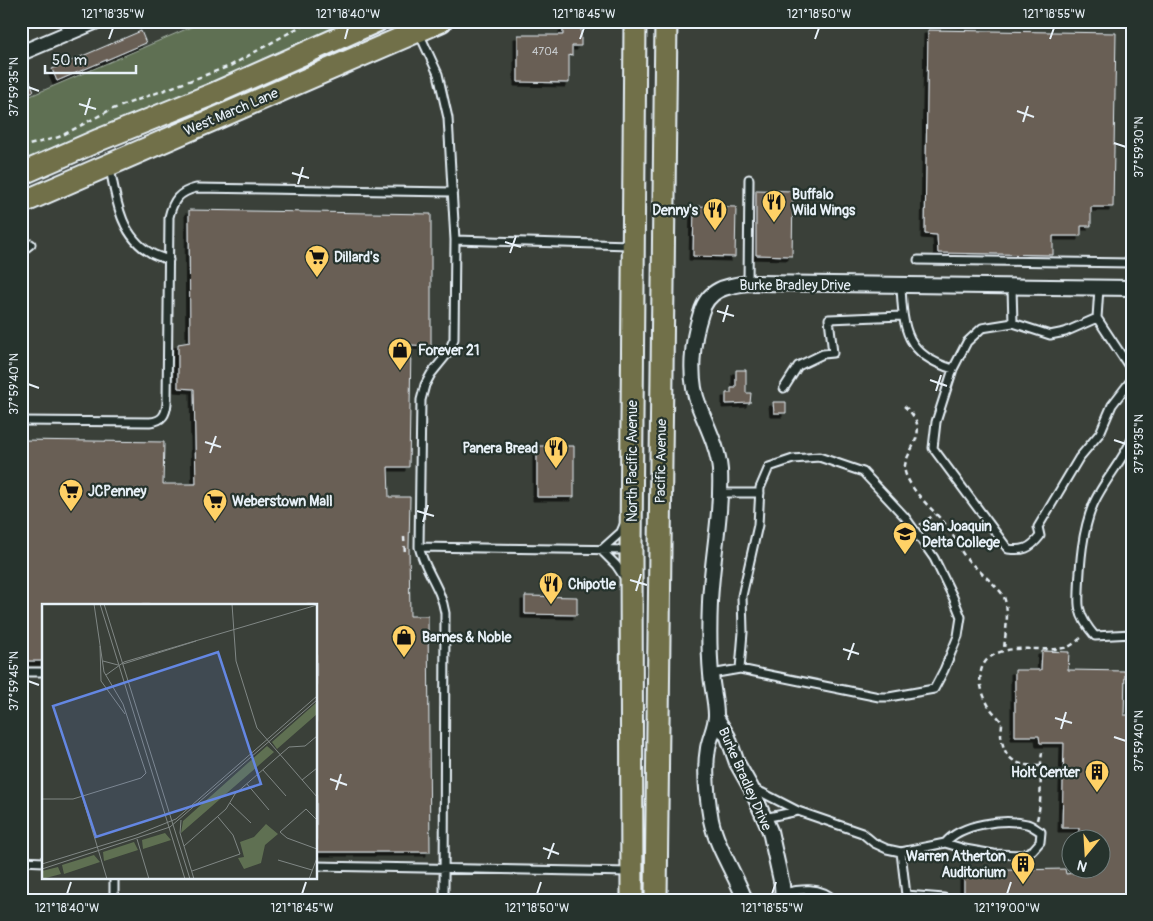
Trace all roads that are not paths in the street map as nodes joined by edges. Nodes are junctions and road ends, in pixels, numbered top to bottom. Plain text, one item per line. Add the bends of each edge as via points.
1 (377, 21) edge
2 (441, 21) edge
3 (635, 21) edge
4 (666, 21) edge
5 (93, 22) edge
6 (418, 31) junction
7 (21, 53) edge
8 (110, 165) junction
9 (21, 174) edge
10 (749, 179) dead end
11 (453, 192) junction
12 (21, 203) edge
13 (455, 240) junction
14 (31, 244) dead end
15 (634, 245) junction
16 (21, 252) edge
17 (169, 260) junction
18 (918, 260) dead end
19 (1132, 263) edge
20 (748, 283) junction
21 (901, 286) junction
22 (1012, 288) junction
23 (1099, 288) junction
24 (1132, 288) edge
25 (902, 316) junction
26 (1097, 318) junction
27 (1012, 323) junction
28 (953, 369) junction
29 (1132, 371) edge
30 (1132, 379) edge
31 (784, 388) dead end
32 (21, 421) edge
33 (1132, 439) edge
34 (720, 493) junction
35 (760, 493) junction
36 (632, 503) junction
37 (419, 546) junction
38 (601, 550) junction
39 (632, 550) junction
40 (632, 590) junction
41 (1132, 634) edge
42 (740, 669) junction
43 (21, 672) edge
44 (42, 672) edge
45 (659, 674) junction
46 (711, 674) junction
47 (716, 717) junction
48 (751, 788) junction
49 (798, 811) junction
50 (764, 818) junction
51 (945, 843) junction
52 (901, 852) junction
53 (21, 861) edge
54 (42, 862) edge
55 (318, 866) edge
56 (445, 868) junction
57 (632, 872) junction
58 (114, 878) edge
59 (783, 896) edge
60 (903, 897) edge
61 (944, 898) dead end
62 (114, 900) edge
63 (444, 900) edge
64 (632, 900) edge
65 (656, 900) edge
66 (745, 900) edge
67 (834, 900) edge

1 - 9 main road, West March Lane
2 - 6 main road, West March Lane
3 - 15 main road, North Pacific Avenue
4 - 45 main road, Pacific Avenue
5 - 7 street
6 - 8 main road, West March Lane
6 - 11 lane via 438,74 446,109
8 - 12 main road, West March Lane
8 - 17 lane via 122,219 134,239 149,252
10 - 20 lane
11 - 13 lane
11 - 17 lane via 186,190 178,195 169,217
13 - 15 lane
13 - 37 lane via 454,339 425,385 421,400
14 - 16 lane
15 - 36 main road, North Pacific Avenue
17 - 32 lane via 167,402 163,418 158,422
18 - 19 lane
20 - 21 street, Burke Bradley Drive
20 - 34 street, Burke Bradley Drive via 721,288 708,299 699,318 694,355 694,389 714,440 720,468
21 - 22 street, Burke Bradley Drive
21 - 25 lane
22 - 23 street, Burke Bradley Drive
22 - 27 lane
23 - 24 street, Burke Bradley Drive
23 - 26 lane
25 - 28 lane via 909,339 923,354
25 - 31 lane via 829,319 833,353 823,354 798,366
26 - 27 lane via 1050,335
26 - 29 lane
27 - 28 lane via 982,328 967,342
28 - 30 lane via 936,422 933,448 1008,549 1022,550 1034,545 1040,536 1038,527 1079,458 1100,433 1112,405
33 - 41 lane via 1093,505 1084,538 1079,610 1096,636
34 - 35 lane
34 - 46 street, Burke Bradley Drive via 710,602
35 - 42 lane via 758,526 742,596
35 - 42 lane via 769,467 793,459 819,458 863,472 905,517 934,558 961,617 958,636 934,689 879,697
36 - 38 lane via 622,532
36 - 39 main road, North Pacific Avenue
37 - 38 lane
37 - 56 lane via 437,584 445,613
38 - 39 lane
38 - 40 lane
39 - 40 main road, North Pacific Avenue
39 - 45 main road via 650,573 651,662
40 - 57 main road, North Pacific Avenue
42 - 46 lane
43 - 44 lane
45 - 65 main road, Pacific Avenue
46 - 47 street, Burke Bradley Drive
47 - 48 street, Burke Bradley Drive
47 - 66 street, Burke Bradley Drive via 708,749 707,788 712,821 718,842
48 - 49 lane
48 - 50 street, Burke Bradley Drive
49 - 50 lane
49 - 52 lane via 862,833 874,843
50 - 59 street, Burke Bradley Drive via 773,843
51 - 51 lane via 994,854 1023,855 1040,842 1041,832 1030,825 1010,822 987,824 964,829
51 - 52 lane
52 - 60 lane
53 - 54 lane
55 - 56 lane
56 - 57 lane
56 - 63 lane
57 - 64 main road, North Pacific Avenue
58 - 62 lane
59 - 67 lane via 805,889 827,893
60 - 61 lane

